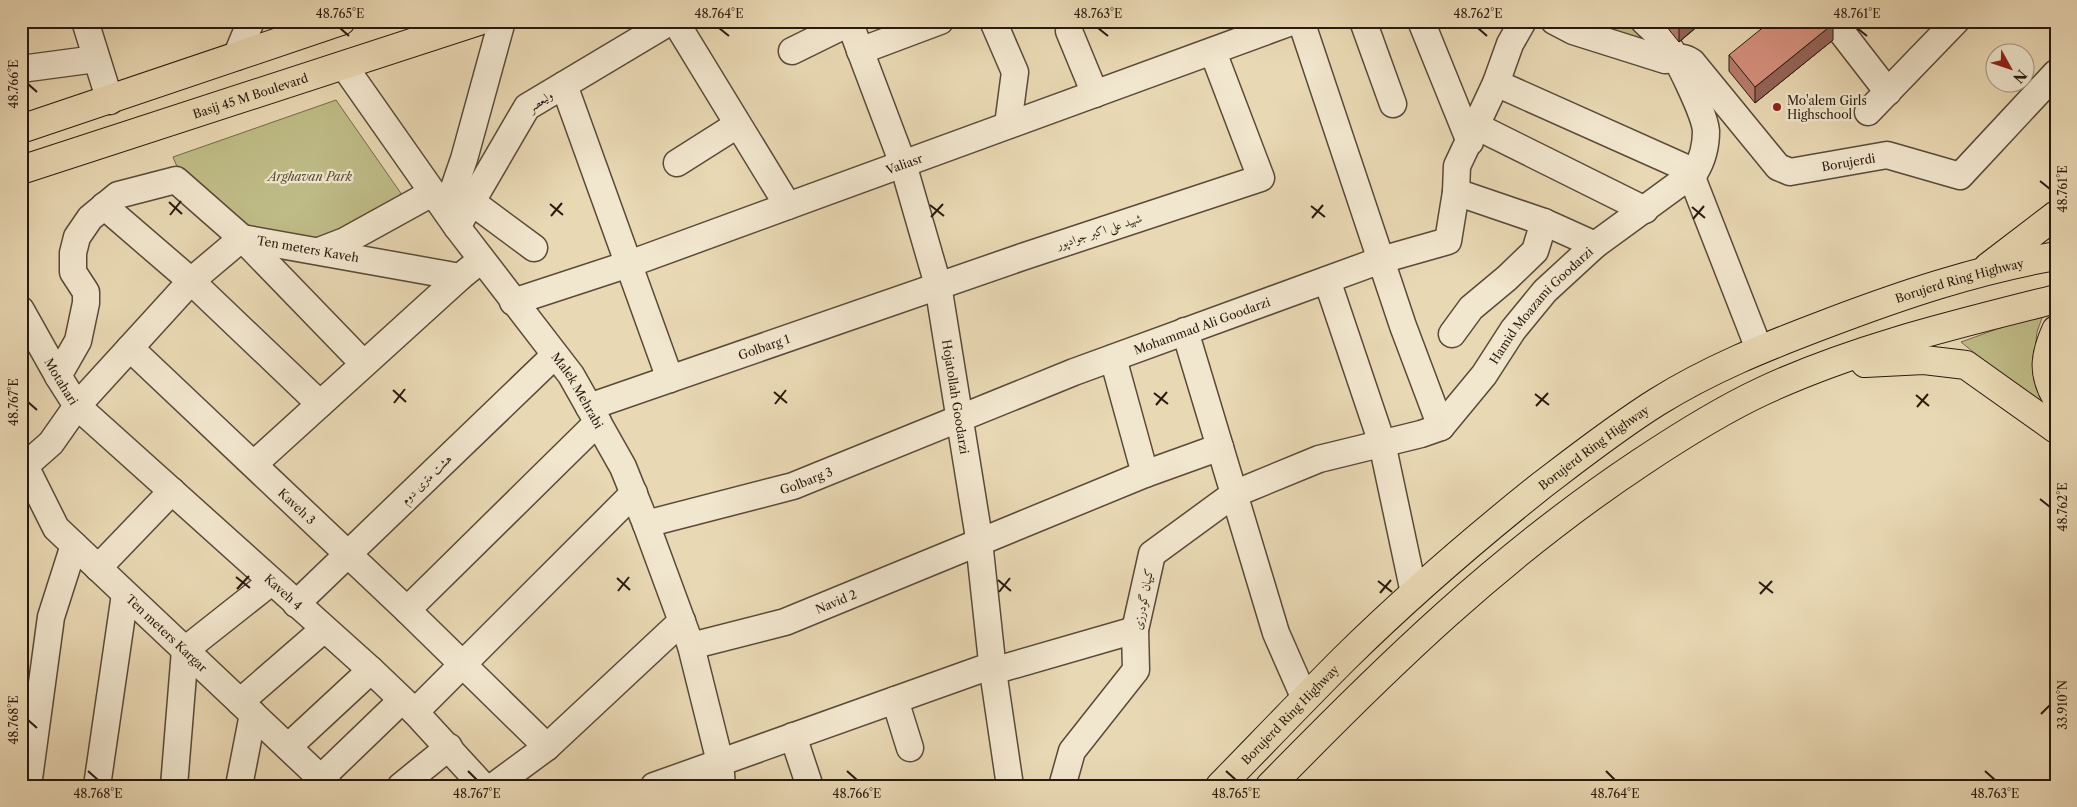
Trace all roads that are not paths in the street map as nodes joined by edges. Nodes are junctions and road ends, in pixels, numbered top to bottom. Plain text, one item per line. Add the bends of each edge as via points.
1 (85, 21) edge
2 (251, 21) edge
3 (341, 21) edge
4 (479, 21) edge
5 (502, 21) edge
6 (671, 21) edge
7 (675, 21) edge
8 (940, 21) edge
9 (993, 21) edge
10 (1294, 21) edge
11 (1301, 21) edge
12 (1364, 21) edge
13 (1421, 21) edge
14 (1523, 21) edge
15 (1554, 21) edge
16 (1644, 21) edge
17 (1833, 21) edge
18 (1956, 21) edge
19 (849, 22) edge
20 (1070, 31) dead end
21 (792, 51) dead end
22 (860, 51) junction
23 (1213, 52) junction
24 (236, 57) junction
25 (1676, 57) junction
26 (96, 59) junction
27 (344, 66) junction
28 (21, 69) edge
29 (2056, 73) edge
30 (1496, 82) junction
31 (564, 85) junction
32 (1888, 92) junction
33 (1095, 94) junction
34 (110, 101) junction
35 (1393, 104) dead end
36 (1868, 112) dead end
37 (737, 125) junction
38 (1008, 125) junction
39 (21, 129) edge
40 (1473, 134) junction
41 (678, 163) dead end
42 (903, 164) junction
43 (21, 170) edge
44 (1693, 174) junction
45 (1456, 192) junction
46 (472, 202) junction
47 (104, 206) junction
48 (788, 206) junction
49 (1645, 210) junction
50 (445, 211) junction
51 (2056, 215) edge
52 (1544, 222) junction
53 (242, 238) junction
54 (1595, 245) junction
55 (534, 248) dead end
56 (319, 251) junction
57 (2056, 256) edge
58 (481, 260) junction
59 (1381, 260) junction
60 (629, 264) junction
61 (1980, 274) junction
62 (460, 277) junction
63 (1327, 280) junction
64 (191, 282) junction
65 (938, 286) junction
66 (2056, 299) edge
67 (513, 302) junction
68 (21, 310) edge
69 (2056, 330) edge
70 (1185, 331) junction
71 (1452, 334) dead end
72 (130, 348) junction
73 (1759, 349) junction
74 (555, 355) junction
75 (1113, 358) junction
76 (363, 364) junction
77 (1828, 365) junction
78 (58, 376) junction
79 (670, 379) junction
80 (2056, 396) edge
81 (320, 404) junction
82 (77, 406) junction
83 (593, 415) junction
84 (960, 418) junction
85 (1441, 427) junction
86 (2056, 429) edge
87 (1382, 443) junction
88 (1220, 447) junction
89 (254, 464) junction
90 (22, 469) edge
91 (1145, 474) junction
92 (172, 491) junction
93 (634, 493) junction
94 (1234, 494) junction
95 (646, 524) junction
96 (979, 542) junction
97 (74, 545) junction
98 (348, 554) junction
99 (98, 568) junction
100 (271, 582) junction
101 (1414, 593) junction
102 (125, 594) junction
103 (296, 604) junction
104 (407, 610) junction
105 (682, 621) junction
106 (324, 629) junction
107 (1136, 630) junction
108 (691, 646) junction
109 (185, 650) junction
110 (463, 666) junction
111 (993, 668) junction
112 (371, 670) junction
113 (1305, 699) junction
114 (894, 700) junction
115 (409, 706) junction
116 (246, 708) junction
117 (794, 736) junction
118 (288, 747) junction
119 (547, 747) junction
120 (449, 748) junction
121 (910, 748) dead end
122 (721, 774) edge
123 (325, 782) edge
124 (1062, 783) dead end
125 (808, 784) dead end
126 (1008, 785) edge
127 (28, 786) edge
128 (97, 786) edge
129 (174, 786) edge
130 (239, 786) edge
131 (401, 786) edge
132 (483, 786) edge
133 (494, 786) edge
134 (654, 786) edge
135 (1220, 786) edge
136 (1270, 786) edge

1 - 26 street
2 - 24 street
3 - 24 main road
4 - 27 main road, Basij 45 M Boulevard
5 - 50 street via 464,160
6 - 31 street, ولیعصر
7 - 37 street
8 - 22 street
9 - 38 street via 1015,72
10 - 23 street, Valiasr
11 - 59 street
12 - 35 street
13 - 40 street
14 - 30 street via 1510,44
15 - 25 street via 1573,31 1665,60
16 - 25 street
17 - 32 street
18 - 32 street
19 - 21 street
19 - 22 street, Hojatollah Goodarzi
20 - 33 street
22 - 42 street, Hojatollah Goodarzi
23 - 33 street, Valiasr
23 - 65 street, شهید علی اکبر جوادپور via 1260,178
24 - 34 main road
25 - 29 street, Borujerdi via 1692,62 1778,167 1790,172 1887,155 1960,176
25 - 44 street via 1706,130 1704,158
26 - 28 street
26 - 34 street
27 - 43 main road, Basij 45 M Boulevard
27 - 50 street, Malek Mehrabi
30 - 40 street
30 - 44 street
31 - 46 street, ولیعصر via 527,107
31 - 60 street
32 - 36 street
33 - 38 street, Valiasr
34 - 39 main road
37 - 41 street
37 - 48 street
38 - 42 street, Valiasr
40 - 45 street via 1457,166
40 - 49 street
42 - 48 street, Valiasr
42 - 65 street, Hojatollah Goodarzi
44 - 49 street, Hamid Moazami Goodarzi
44 - 73 street
45 - 52 street
45 - 59 street, Mohammad Ali Goodarzi via 1448,241
46 - 50 street, ولیعصر
46 - 55 street
47 - 53 street via 118,195 176,180
47 - 64 street
47 - 78 street via 77,236 73,272 86,292 86,303 78,341
48 - 60 street, Valiasr
49 - 54 street, Hamid Moazami Goodarzi
50 - 56 street
50 - 58 street, Malek Mehrabi
51 - 61 main road
52 - 54 street
52 - 71 street via 1535,251 1471,308
53 - 56 street, Ten meters Kaveh
53 - 64 street, Ten meters Kaveh
53 - 76 street
54 - 85 street, Hamid Moazami Goodarzi via 1545,291 1513,330 1484,375
56 - 62 street, Ten meters Kaveh
57 - 61 main road, Borujerd Ring Highway
58 - 62 street
58 - 67 street, Malek Mehrabi
59 - 63 street, Mohammad Ali Goodarzi
59 - 85 street
60 - 67 street, Valiasr
60 - 79 street
61 - 73 main road, Borujerd Ring Highway via 1896,297
62 - 76 street
63 - 70 street, Mohammad Ali Goodarzi
63 - 87 street
64 - 72 street, Ten meters Kaveh
64 - 81 street
65 - 79 street, Golbarg 1
65 - 84 street, Hojatollah Goodarzi
66 - 77 main road via 1912,338
67 - 74 street, Malek Mehrabi
68 - 78 street, Motahari
69 - 80 main road via 2045,360
70 - 75 street, Mohammad Ali Goodarzi
70 - 88 street
72 - 82 street, Ten meters Kaveh
72 - 89 street, Kaveh 3
73 - 101 main road, Borujerd Ring Highway via 1702,376 1611,432 1503,516
74 - 83 street, Malek Mehrabi
74 - 98 street, هشت متری دوم
75 - 84 street, Mohammad Ali Goodarzi
75 - 91 street
76 - 81 street
77 - 86 main road via 1924,360 1966,364
77 - 136 main road via 1762,392 1698,426 1546,529 1416,640
78 - 82 street, Motahari
79 - 83 street, Golbarg 1
81 - 89 street
82 - 90 street, Motahari via 52,443
82 - 92 street, Kaveh 4
83 - 93 street, Malek Mehrabi
83 - 104 street
84 - 95 street, Golbarg 3 via 793,486
84 - 96 street, Hojatollah Goodarzi
85 - 87 street
87 - 94 street via 1318,459
87 - 101 street
88 - 91 street, Navid 2
88 - 94 street
89 - 98 street, Kaveh 3
90 - 97 street, Ten meters Kargar via 56,528
91 - 96 street, Navid 2
92 - 99 street
92 - 100 street, Kaveh 4
93 - 95 street, Malek Mehrabi
93 - 110 street
94 - 107 street, کیهان گودرزی via 1152,554
94 - 113 street via 1276,633
95 - 105 street, Malek Mehrabi
96 - 108 street, Navid 2 via 785,622
96 - 111 street, Hojatollah Goodarzi
97 - 99 street, Ten meters Kargar
97 - 127 street via 51,617
98 - 103 street, هشت متری دوم
98 - 104 street, Kaveh 3
99 - 102 street, Ten meters Kargar
100 - 103 street, Kaveh 4
100 - 109 street
101 - 113 main road, Borujerd Ring Highway
102 - 109 street, Ten meters Kargar
102 - 128 street
103 - 106 street, Kaveh 4
104 - 110 street, Kaveh 3
105 - 108 street, Malek Mehrabi
105 - 119 street
106 - 112 street, Kaveh 4
106 - 116 street
107 - 111 street
107 - 124 street, کیهان گودرزی via 1136,670 1072,751
108 - 122 street, Malek Mehrabi
109 - 116 street, Ten meters Kargar
109 - 129 street
110 - 115 street
110 - 119 street, Kaveh 3
111 - 114 street
111 - 126 street, Hojatollah Goodarzi
112 - 115 street, Kaveh 4
112 - 118 street
113 - 135 main road, Borujerd Ring Highway
114 - 117 street
114 - 121 street
115 - 120 street, Kaveh 4
115 - 123 street
116 - 118 street, Ten meters Kargar
116 - 130 street
117 - 122 street
117 - 125 street
118 - 123 street, Ten meters Kargar
119 - 133 street
120 - 131 street
120 - 132 street, Kaveh 4
122 - 134 street

